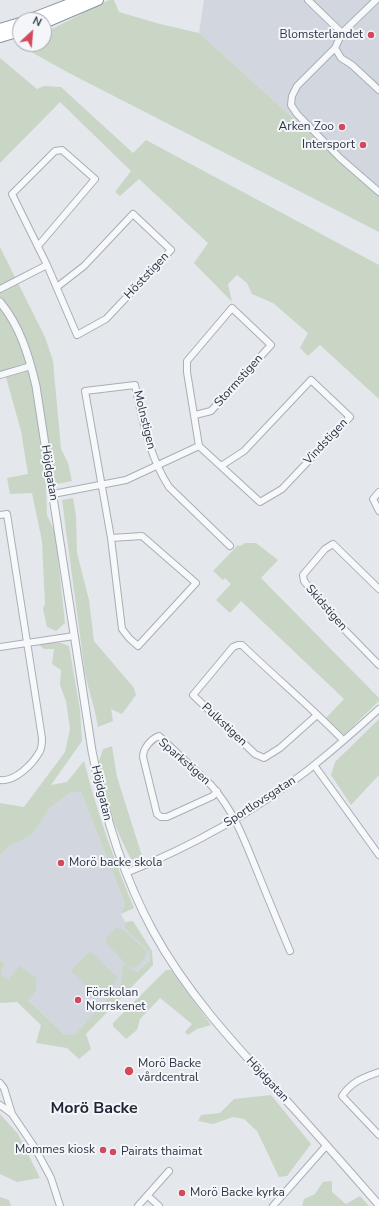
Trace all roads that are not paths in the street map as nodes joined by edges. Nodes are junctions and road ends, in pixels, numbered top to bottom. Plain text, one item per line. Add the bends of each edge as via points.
1 (80, 0) edge
2 (98, 0) edge
3 (308, 0) edge
4 (376, 0) edge
5 (49, 12) edge
6 (52, 19) edge
7 (12, 25) edge
8 (0, 29) edge
9 (12, 33) edge
10 (342, 33) junction
11 (0, 37) edge
12 (335, 48) junction
13 (379, 90) edge
14 (379, 192) edge
15 (38, 246) junction
16 (47, 265) junction
17 (57, 287) junction
18 (0, 289) edge
19 (0, 302) edge
20 (31, 366) junction
21 (0, 375) edge
22 (195, 415) junction
23 (199, 446) junction
24 (157, 465) junction
25 (221, 466) junction
26 (101, 484) junction
27 (379, 492) edge
28 (53, 494) junction
29 (379, 511) edge
30 (0, 515) edge
31 (111, 538) junction
32 (230, 546) dead end
33 (379, 589) edge
34 (74, 636) junction
35 (28, 643) junction
36 (0, 647) edge
37 (379, 665) edge
38 (379, 709) edge
39 (317, 715) junction
40 (343, 740) junction
41 (314, 765) junction
42 (0, 780) edge
43 (217, 791) junction
44 (236, 818) junction
45 (379, 855) edge
46 (126, 873) junction
47 (290, 951) dead end
48 (379, 1072) edge
49 (0, 1083) edge
50 (0, 1105) edge
51 (12, 1114) junction
52 (379, 1134) edge
53 (326, 1146) junction
54 (169, 1171) dead end
55 (148, 1196) junction
56 (379, 1205) edge
57 (60, 1206) edge
58 (138, 1206) edge
59 (159, 1206) edge
60 (273, 1206) edge

1 - 5 highway
2 - 6 highway
3 - 10 street
4 - 10 street
7 - 8 highway
9 - 11 highway
10 - 12 street
12 - 13 street via 341,58
12 - 14 street via 298,86 292,96 291,105 340,158
15 - 15 street, Höststigen via 95,179 62,150 54,151 12,194
15 - 16 street, Höststigen
16 - 17 street, Höststigen
16 - 18 street
17 - 17 street, Höststigen via 77,335 106,319 171,250 133,214 84,266
19 - 20 street, Höjdgatan via 20,334
20 - 21 street
20 - 28 street, Höjdgatan
22 - 22 street, Stormstigen via 212,411 271,345 232,308 187,361
22 - 23 street, Stormstigen
23 - 24 street
23 - 25 street, Vindstigen
24 - 26 street via 126,480
24 - 26 street, Molnstigen via 149,447 135,385 85,391
24 - 32 street, Molnstigen via 169,487
25 - 25 street, Vindstigen via 244,451 311,380 350,417 282,490 260,502
26 - 28 street
26 - 31 street
27 - 29 street via 373,500
28 - 34 street, Höjdgatan
30 - 35 street via 7,514
31 - 31 street via 142,536 196,583 138,646 122,629
33 - 37 street, Skidstigen via 333,544 325,549 303,575 304,582 340,625
34 - 35 street
34 - 46 street, Höjdgatan via 97,780 112,837
35 - 36 street
35 - 42 street via 42,746 17,775 12,779
38 - 40 street, Sportlovsgatan
39 - 39 street, Pulkstigen via 242,645 233,647 193,695 255,754 264,758 280,748
39 - 40 street, Pulkstigen
40 - 41 street, Sportlovsgatan
41 - 44 street, Sportlovsgatan
41 - 45 street
43 - 43 street, Sparkstigen via 158,736 143,751 157,814 161,817 167,817 213,796
43 - 44 street, Sparkstigen
44 - 46 street, Sportlovsgatan via 183,848
44 - 47 street, Sparkstigen
46 - 53 street, Höjdgatan via 153,930 187,985 239,1051
48 - 52 street via 362,1078 342,1096
49 - 51 street
50 - 51 street
51 - 57 street via 44,1164
53 - 56 street, Höjdgatan
53 - 60 street
54 - 55 street
55 - 58 street
55 - 59 street

